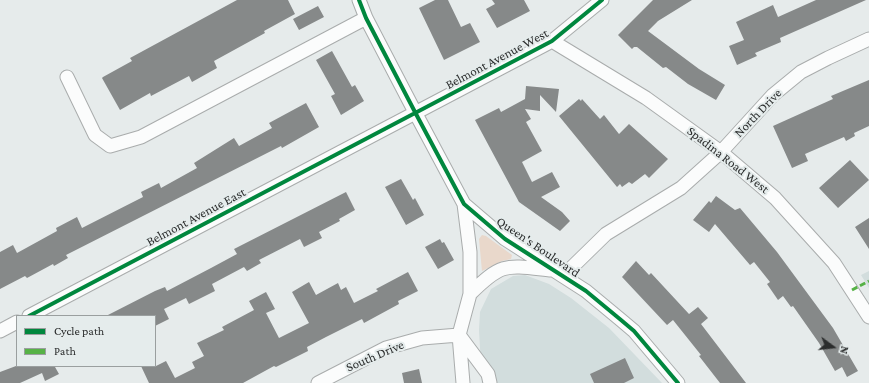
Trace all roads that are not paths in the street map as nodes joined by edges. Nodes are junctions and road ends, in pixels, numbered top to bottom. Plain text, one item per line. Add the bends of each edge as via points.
1 (359, 0) edge
2 (602, 0) edge
3 (366, 18) junction
4 (869, 39) edge
5 (552, 42) junction
6 (67, 77) dead end
7 (416, 114) junction
8 (722, 152) junction
9 (464, 204) junction
10 (558, 273) junction
11 (470, 294) junction
12 (31, 315) edge
13 (869, 317) edge
14 (16, 323) edge
15 (0, 331) edge
16 (459, 335) junction
17 (318, 383) edge
18 (463, 383) edge
19 (490, 383) edge
20 (678, 383) edge

1 - 3 street, Queen's Boulevard
2 - 5 street, Belmont Avenue West
3 - 6 street via 141,137 110,146 95,135
3 - 7 street, Queen's Boulevard
4 - 8 street, North Drive via 801,72 773,95
5 - 7 street, Belmont Avenue West
5 - 8 street, Spadina Road West via 646,98
7 - 9 street, Queen's Boulevard
7 - 12 street, Belmont Avenue East
8 - 10 street, North Drive via 681,188 606,234
8 - 13 street, Spadina Road West via 775,198 834,263
9 - 10 street, Queen's Boulevard via 505,239
9 - 11 street, Queen's Boulevard via 470,252
10 - 11 street, Queen's Boulevard via 514,266 494,271
10 - 20 street, Queen's Boulevard via 586,291 634,331
11 - 16 street, Queen's Boulevard
14 - 15 street
16 - 17 street, South Drive via 422,338 386,348
16 - 18 street, Queen's Boulevard
16 - 19 street via 488,374

